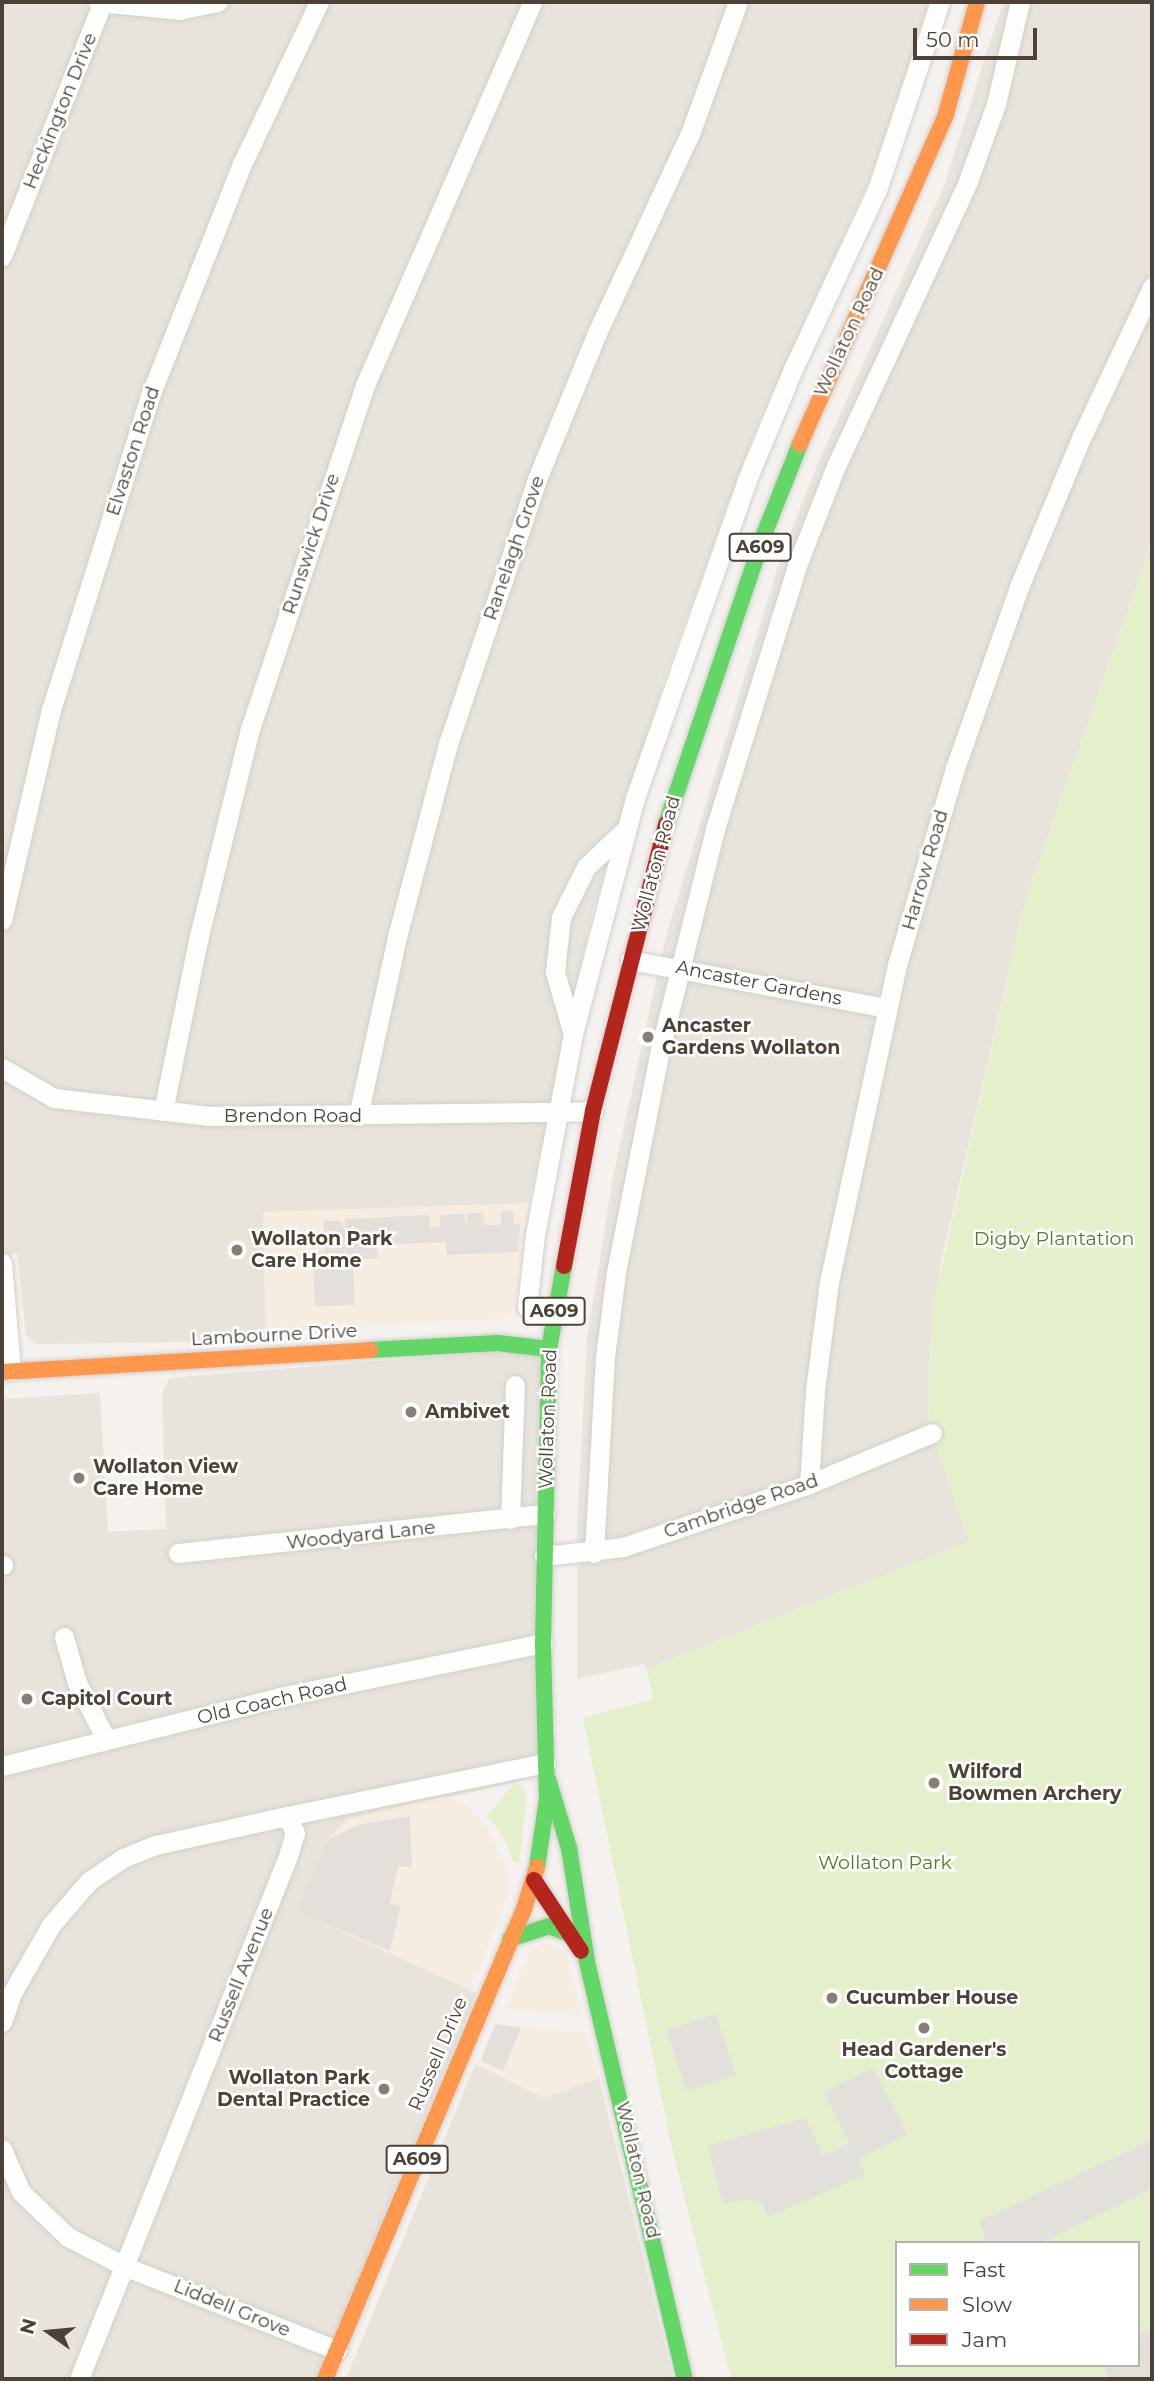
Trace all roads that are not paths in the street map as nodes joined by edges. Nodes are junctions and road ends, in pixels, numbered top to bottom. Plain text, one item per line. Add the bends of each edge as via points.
1 (218, 2) edge
2 (319, 2) edge
3 (532, 2) edge
4 (738, 2) edge
5 (940, 2) edge
6 (977, 2) edge
7 (1020, 2) edge
8 (100, 3) edge
9 (179, 6) edge
10 (2, 257) edge
11 (1152, 287) edge
12 (626, 829) junction
13 (2, 919) edge
14 (630, 960) junction
15 (680, 967) junction
16 (887, 1008) junction
17 (573, 1034) junction
18 (2, 1068) edge
19 (558, 1110) junction
20 (163, 1111) junction
21 (593, 1111) junction
22 (358, 1116) junction
23 (2, 1263) edge
24 (527, 1307) dead end
25 (549, 1349) junction
26 (6, 1371) edge
27 (515, 1385) dead end
28 (932, 1433) dead end
29 (809, 1484) junction
30 (545, 1514) junction
31 (510, 1519) junction
32 (178, 1553) dead end
33 (594, 1553) junction
34 (544, 1556) junction
35 (64, 1636) dead end
36 (543, 1643) junction
37 (86, 1644) dead end
38 (70, 1656) junction
39 (105, 1737) junction
40 (2, 1766) edge
41 (546, 1769) junction
42 (286, 1815) junction
43 (575, 1877) junction
44 (535, 1878) junction
45 (572, 1935) junction
46 (510, 1939) junction
47 (587, 1962) junction
48 (2, 2022) edge
49 (2, 2149) edge
50 (126, 2267) junction
51 (337, 2350) junction
52 (79, 2379) edge
53 (325, 2379) edge
54 (685, 2379) edge

1 - 9 street
2 - 13 street, Elvaston Road via 242,164 150,396 51,710
3 - 20 street, Runswick Drive via 365,385 250,729 199,936
4 - 22 street, Ranelagh Grove via 691,131 597,333 537,479 448,744 398,933
5 - 12 street, Wollaton Road via 877,190 746,482
6 - 14 main road, Wollaton Road / A609 via 942,124 815,407 765,532 668,815
7 - 15 street via 996,104 968,181 836,466 796,565 715,829
8 - 9 street
8 - 10 street, Heckington Drive
11 - 16 street, Harrow Road via 1082,436 1019,587 955,768
12 - 17 street, Wollaton Road
12 - 17 street via 586,867 561,917 555,972
14 - 15 street, Ancaster Gardens
14 - 21 main road, Wollaton Road / A609
15 - 16 street, Ancaster Gardens
15 - 33 street via 616,1272 604,1370
16 - 29 street, Harrow Road via 829,1282
17 - 19 street, Wollaton Road
18 - 20 street, Brendon Road via 54,1098
19 - 21 street, Brendon Road
19 - 22 street, Brendon Road
19 - 24 street, Wollaton Road
20 - 22 street, Brendon Road
21 - 25 main road, Wollaton Road / A609
23 - 26 street
25 - 26 main road, Lambourne Drive via 498,1343
25 - 30 main road, Wollaton Road / A609
27 - 31 street, Wollaton Road
28 - 29 street, Cambridge Road
29 - 33 street, Cambridge Road
30 - 31 street, Woodyard Lane
30 - 34 main road, Wollaton Road / A609
31 - 32 street, Woodyard Lane
33 - 34 street, Cambridge Road
34 - 36 main road, Wollaton Road / A609
35 - 38 street
36 - 39 street, Old Coach Road
36 - 41 main road, Wollaton Road / A609
37 - 38 street
38 - 39 street via 77,1683
39 - 40 street, Old Coach Road
41 - 42 street
41 - 43 main road, Wollaton Road via 561,1811
41 - 44 main road, Wollaton Road / A609 via 546,1825
42 - 48 street via 156,1845 123,1858 89,1881 51,1925 12,1993
42 - 50 street, Russell Avenue via 295,1833 288,1856
43 - 44 main road via 548,1868
43 - 47 main road, Wollaton Road
44 - 45 main road, Wollaton Road
44 - 46 main road, Wollaton Road / A609
45 - 46 main road via 549,1926
45 - 47 main road, Wollaton Road
46 - 51 main road, Russell Drive / A609
47 - 54 main road, Wollaton Road
49 - 50 street, Liddell Grove via 21,2192 68,2237
50 - 51 street, Liddell Grove
50 - 52 street, Russell Avenue
51 - 53 main road, Russell Drive / A609

